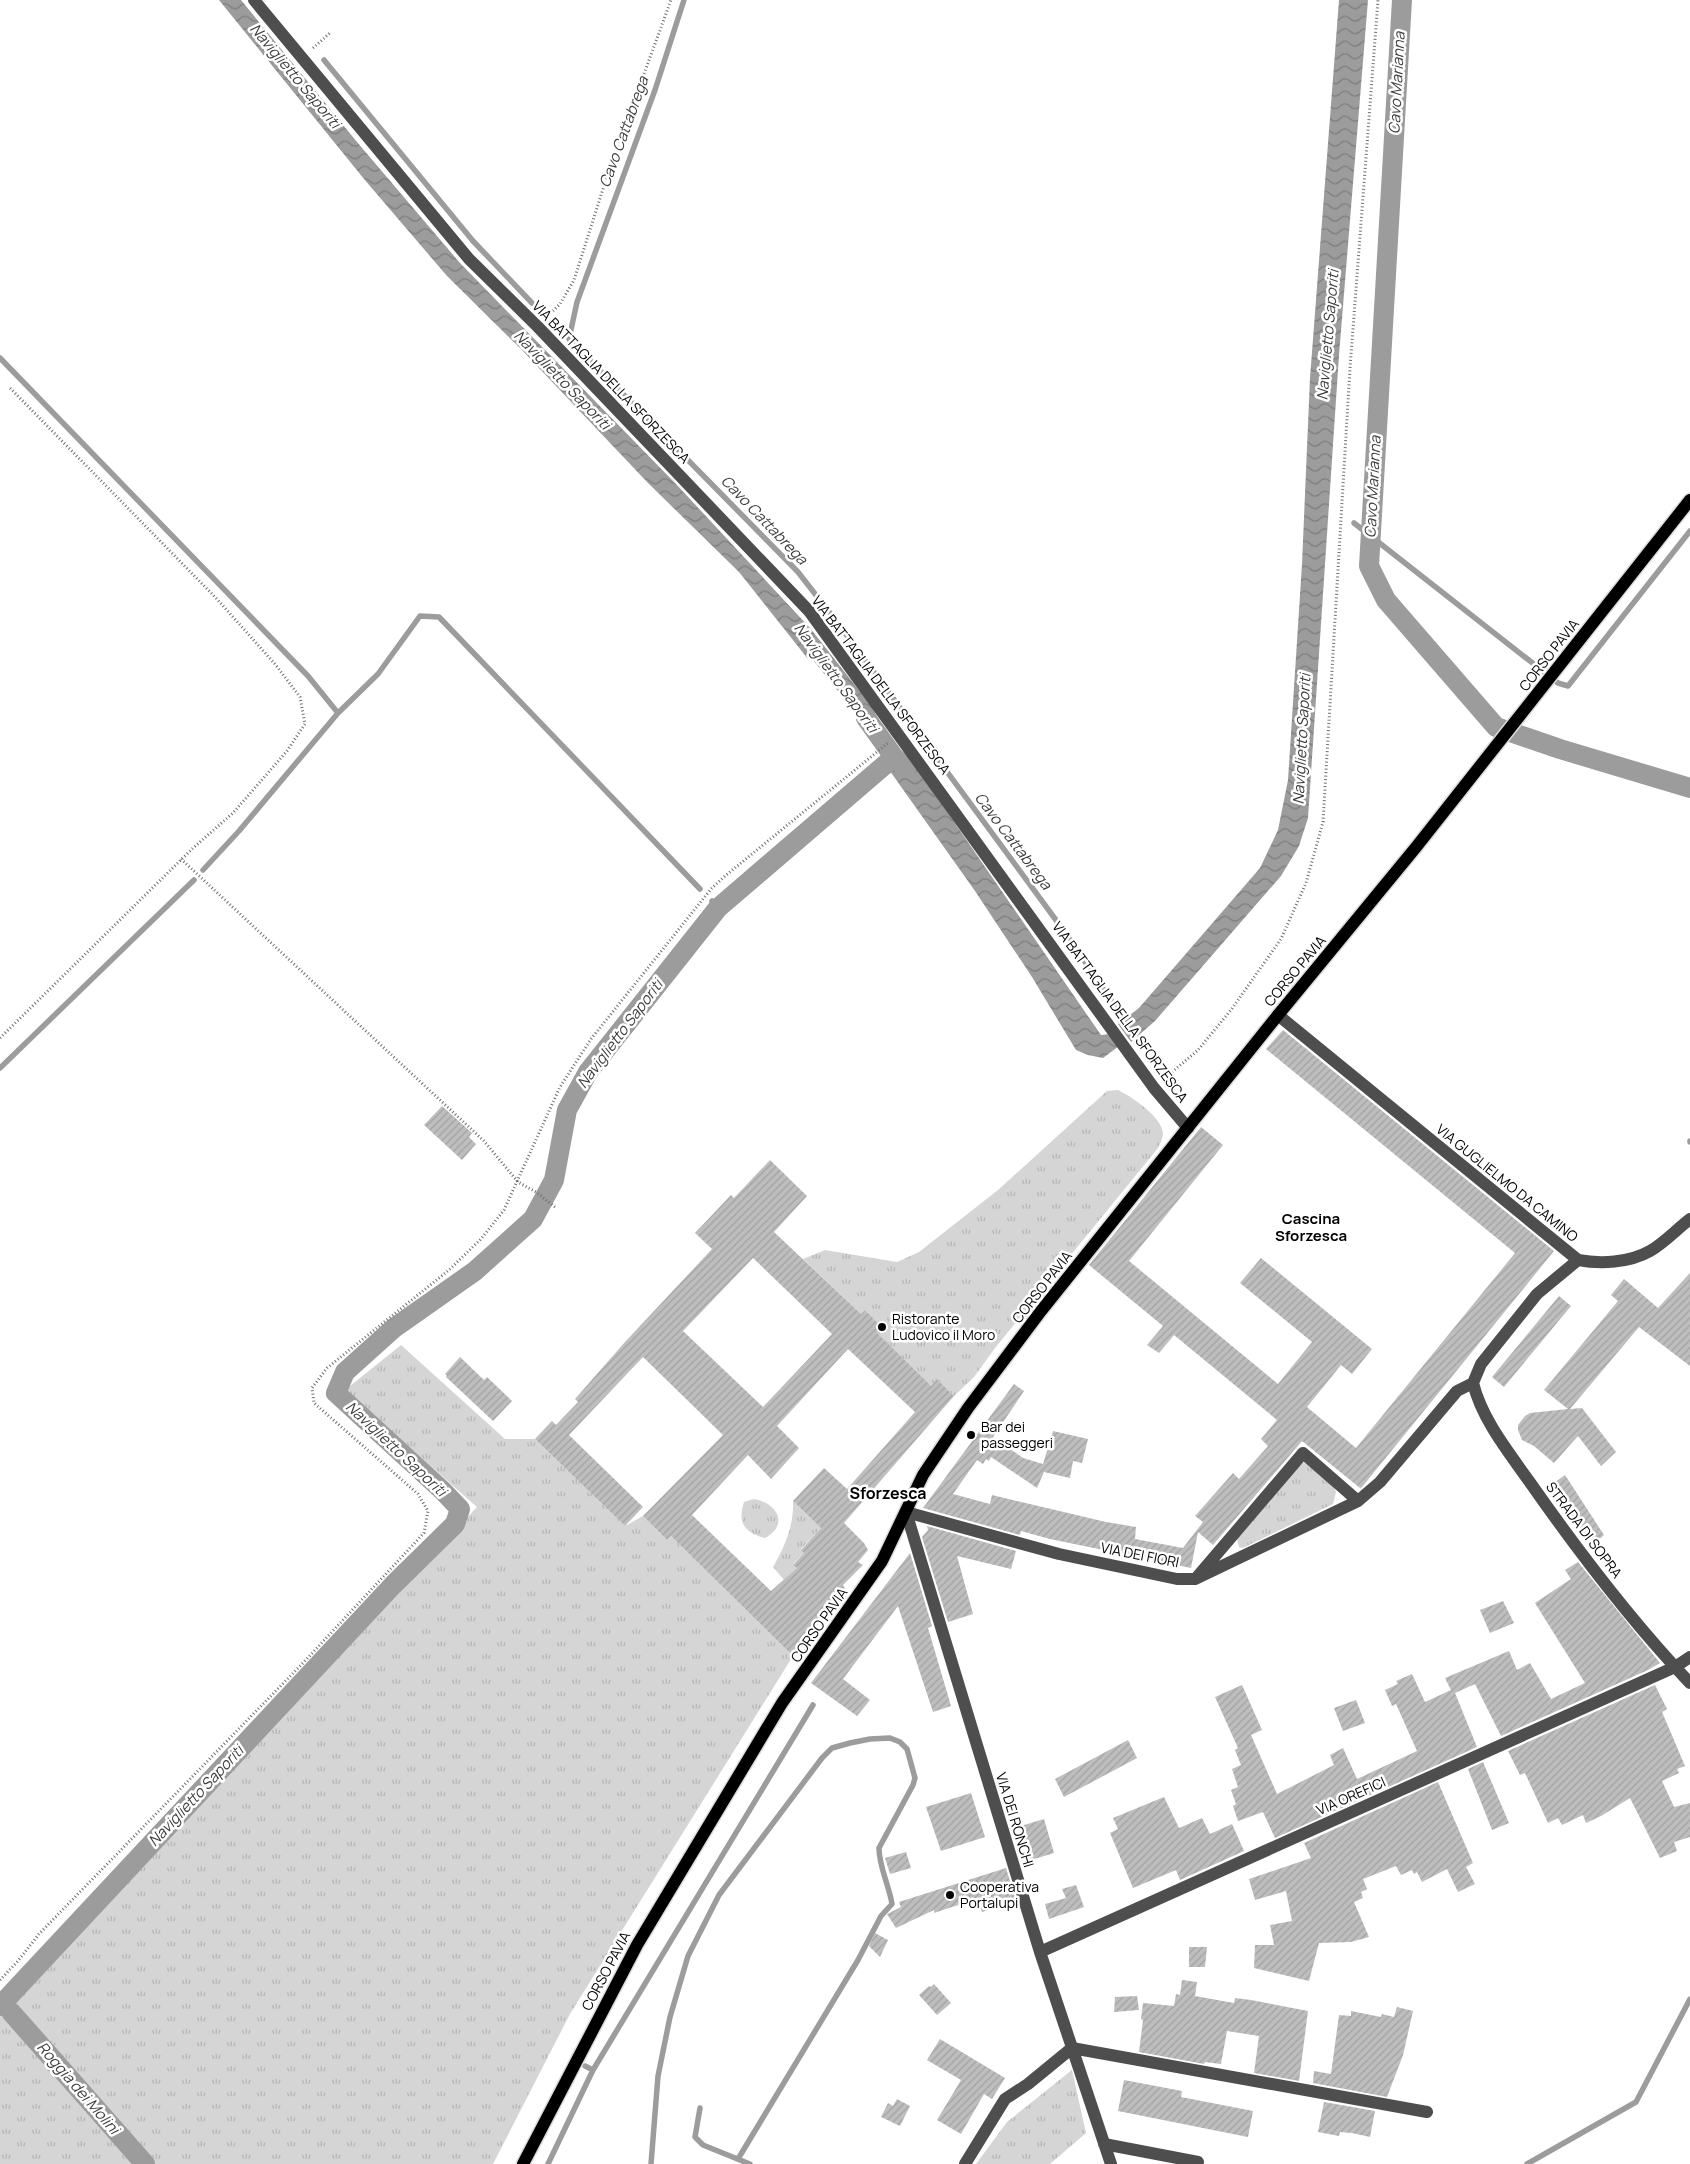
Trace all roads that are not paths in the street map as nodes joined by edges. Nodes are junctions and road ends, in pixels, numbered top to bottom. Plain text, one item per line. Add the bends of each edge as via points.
1 (254, 0) edge
2 (1690, 500) edge
3 (1278, 1015) junction
4 (1188, 1128) junction
5 (1690, 1219) edge
6 (1578, 1260) junction
7 (1473, 1383) junction
8 (1358, 1501) junction
9 (906, 1512) junction
10 (1195, 1579) junction
11 (1690, 1657) edge
12 (1675, 1667) junction
13 (1690, 1683) edge
14 (1040, 1952) junction
15 (1072, 2048) junction
16 (1428, 2112) dead end
17 (1104, 2144) junction
18 (1198, 2162) dead end
19 (523, 2164) edge
20 (965, 2164) edge
21 (1111, 2164) edge

1 - 4 street, VIA BATTAGLIA DELLA SFORZESCA via 469,259 809,611 1154,1088
2 - 3 main road, CORSO PAVIA via 1417,846
3 - 4 main road, CORSO PAVIA
3 - 6 street, VIA GUGLIELMO DA CAMINO
4 - 9 main road, CORSO PAVIA via 1040,1312 968,1408 922,1475
5 - 6 street via 1650,1251 1596,1264
6 - 7 street, VIA GUGLIELMO DA CAMINO via 1537,1294 1481,1364
7 - 8 street via 1457,1391 1380,1482
7 - 12 street, STRADA DI SOPRA via 1478,1404 1490,1424 1564,1530
8 - 10 street, VIA DEI FIORI
8 - 10 street via 1303,1453
9 - 10 street, VIA DEI FIORI via 1060,1554 1177,1580
9 - 14 street, VIA DEI RONCHI
9 - 19 main road, CORSO PAVIA via 882,1561 782,1703 637,1944
11 - 12 street, VIA OREFICI
12 - 13 street, STRADA DI SOPRA
12 - 14 street, VIA OREFICI
14 - 15 street, VIA DEI RONCHI
15 - 16 street
15 - 17 street, VIA DEI RONCHI
15 - 20 street via 1028,2084 1005,2098
17 - 18 street
17 - 21 street, VIA DEI RONCHI

